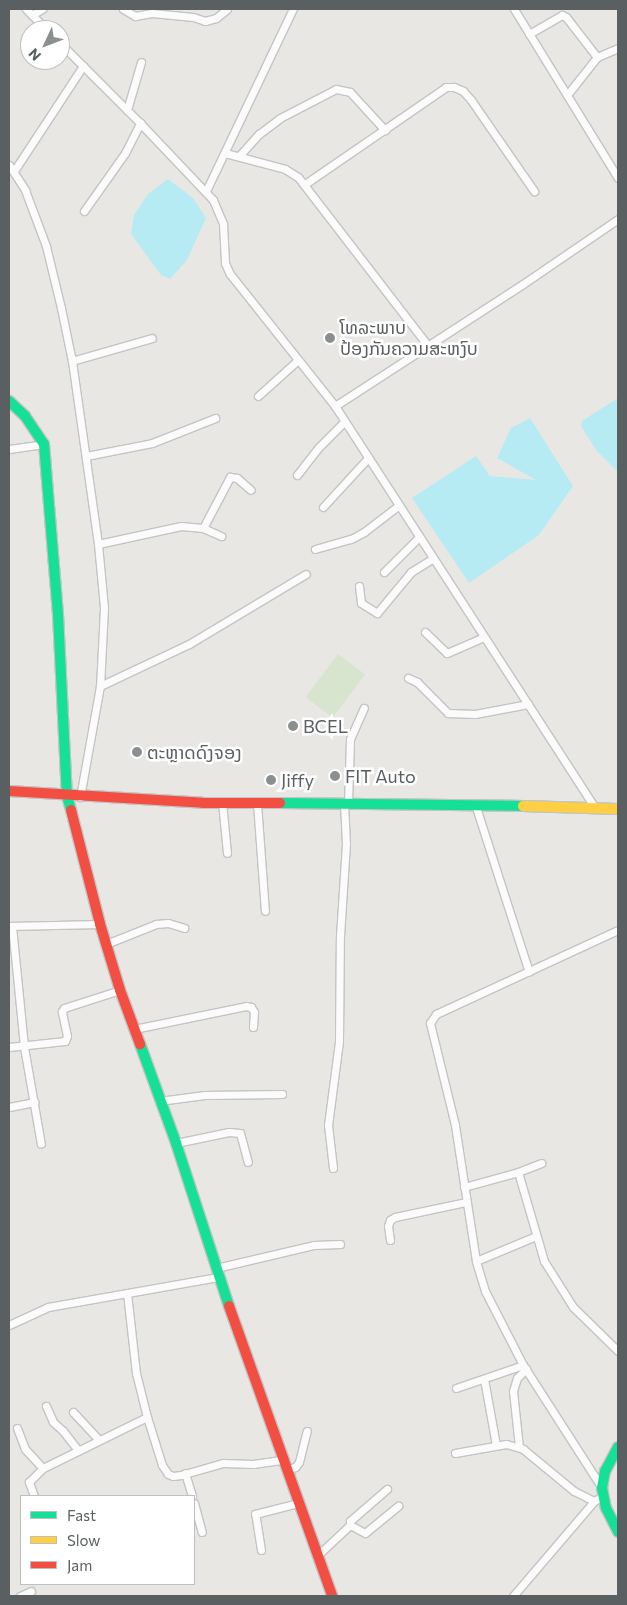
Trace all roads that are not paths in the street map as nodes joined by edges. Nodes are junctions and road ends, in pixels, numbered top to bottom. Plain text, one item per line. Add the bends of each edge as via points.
1 (26, 9) edge
2 (42, 9) edge
3 (123, 9) edge
4 (294, 9) edge
5 (514, 9) edge
6 (224, 10) edge
7 (32, 15) junction
8 (37, 20) edge
9 (529, 34) junction
10 (618, 48) edge
11 (70, 53) edge
12 (597, 57) junction
13 (141, 62) dead end
14 (82, 66) junction
15 (567, 94) junction
16 (127, 110) junction
17 (140, 123) junction
18 (385, 130) junction
19 (225, 153) junction
20 (239, 156) junction
21 (9, 165) edge
22 (14, 171) junction
23 (618, 178) edge
24 (306, 184) junction
25 (206, 191) junction
26 (534, 191) dead end
27 (84, 211) dead end
28 (618, 219) edge
29 (152, 338) dead end
30 (428, 346) junction
31 (72, 360) junction
32 (298, 360) junction
33 (258, 396) dead end
34 (9, 401) edge
35 (334, 406) junction
36 (215, 418) dead end
37 (344, 422) junction
38 (44, 444) junction
39 (9, 449) edge
40 (86, 456) junction
41 (368, 458) junction
42 (298, 475) dead end
43 (252, 490) dead end
44 (399, 505) junction
45 (323, 507) dead end
46 (203, 528) junction
47 (221, 536) dead end
48 (419, 537) junction
49 (98, 544) junction
50 (315, 549) dead end
51 (433, 558) junction
52 (384, 572) dead end
53 (306, 574) dead end
54 (360, 586) dead end
55 (426, 632) dead end
56 (484, 637) junction
57 (408, 678) dead end
58 (100, 686) junction
59 (528, 704) junction
60 (364, 708) dead end
61 (9, 791) edge
62 (67, 796) junction
63 (80, 797) junction
64 (222, 802) junction
65 (257, 803) junction
66 (346, 803) junction
67 (475, 804) junction
68 (594, 807) junction
69 (618, 809) edge
70 (227, 853) dead end
71 (265, 911) dead end
72 (100, 924) junction
73 (11, 926) edge
74 (184, 928) dead end
75 (618, 930) edge
76 (106, 944) junction
77 (529, 972) junction
78 (120, 990) junction
79 (253, 1027) dead end
80 (134, 1029) junction
81 (24, 1046) junction
82 (9, 1047) edge
83 (282, 1094) dead end
84 (159, 1100) junction
85 (35, 1102) junction
86 (9, 1108) edge
87 (176, 1143) junction
88 (41, 1144) dead end
89 (248, 1162) dead end
90 (541, 1162) dead end
91 (333, 1168) dead end
92 (518, 1172) junction
93 (464, 1187) junction
94 (466, 1202) junction
95 (536, 1236) junction
96 (390, 1240) dead end
97 (340, 1244) dead end
98 (476, 1261) junction
99 (217, 1272) junction
100 (127, 1293) junction
101 (9, 1326) edge
102 (618, 1352) edge
103 (524, 1367) junction
104 (484, 1379) junction
105 (456, 1388) dead end
106 (46, 1406) dead end
107 (73, 1412) dead end
108 (147, 1417) junction
109 (18, 1428) dead end
110 (307, 1431) dead end
111 (99, 1440) junction
112 (496, 1445) junction
113 (618, 1447) edge
114 (519, 1448) junction
115 (78, 1450) junction
116 (455, 1453) dead end
117 (285, 1465) junction
118 (42, 1468) junction
119 (186, 1474) junction
120 (387, 1488) dead end
121 (34, 1495) edge
122 (192, 1495) edge
123 (600, 1495) junction
124 (298, 1502) junction
125 (398, 1506) dead end
126 (195, 1507) edge
127 (350, 1525) junction
128 (202, 1532) dead end
129 (618, 1532) edge
130 (262, 1550) dead end
131 (319, 1554) junction
132 (31, 1591) dead end
133 (515, 1595) edge
134 (20, 1596) edge
135 (332, 1596) edge

1 - 7 street
2 - 7 street
3 - 6 street via 135,16 152,13 205,21 216,18
4 - 19 street
5 - 9 street
7 - 8 street
9 - 12 street via 562,15
9 - 15 street
10 - 12 street
11 - 14 street
12 - 15 street
13 - 16 street
14 - 16 street
14 - 22 street
15 - 23 street
16 - 17 street
17 - 25 street
17 - 27 street via 125,153
18 - 20 street via 350,92 336,88 280,118 259,134
18 - 24 street
18 - 26 street via 446,87 454,87 471,100
19 - 20 street
19 - 25 street
20 - 24 street via 285,169
21 - 22 street
22 - 31 street via 25,190 46,246
24 - 30 street
25 - 32 street via 223,224 225,263 230,274
28 - 30 street
29 - 31 street
30 - 35 street
31 - 40 street
32 - 33 street
32 - 35 street
34 - 38 street via 25,416
35 - 37 street
36 - 40 street via 152,443
37 - 41 street
37 - 42 street via 318,448
38 - 39 street
38 - 62 street via 58,614
40 - 49 street
41 - 44 street
41 - 45 street
43 - 46 street via 237,478 230,477
44 - 48 street
44 - 50 street via 350,540
46 - 47 street
46 - 49 street via 181,526
48 - 51 street
48 - 52 street
49 - 58 street via 104,608
51 - 54 street via 411,572 377,613 361,604
51 - 56 street
53 - 58 street via 189,644
55 - 56 street via 447,653
56 - 59 street
57 - 59 street via 417,682 448,713 475,714
58 - 63 street
59 - 68 street
60 - 66 street via 350,739
61 - 62 street
62 - 63 street
62 - 72 street
63 - 64 street
64 - 65 street
64 - 70 street
65 - 66 street
65 - 71 street
66 - 67 street
66 - 91 street via 339,1041 328,1125
67 - 68 street
67 - 77 street
68 - 69 street
72 - 73 street
72 - 76 street
73 - 81 street
74 - 76 street via 168,923 156,924
75 - 77 street
76 - 78 street
77 - 93 street via 436,1014 430,1023 456,1125
78 - 80 street
78 - 81 street via 64,1008 62,1012 68,1036 64,1041
79 - 80 street via 254,1012 246,1006
80 - 84 street
81 - 82 street
81 - 85 street
83 - 84 street via 205,1095
84 - 87 street
85 - 86 street
85 - 88 street
87 - 89 street via 240,1132
87 - 99 street
90 - 92 street
92 - 93 street
92 - 95 street
93 - 94 street
94 - 96 street via 390,1220
94 - 98 street
95 - 98 street
95 - 102 street via 544,1261 573,1307
97 - 99 street via 314,1245
98 - 103 street via 485,1292
99 - 100 street
99 - 117 street
100 - 101 street via 48,1306
100 - 108 street via 136,1373
103 - 104 street
103 - 114 street via 513,1391
103 - 123 street
104 - 105 street
104 - 112 street
106 - 115 street via 53,1422
107 - 111 street
108 - 111 street
108 - 119 street via 162,1465 168,1474
109 - 118 street via 25,1449
110 - 117 street via 296,1467
111 - 115 street
112 - 114 street
112 - 116 street
113 - 123 street via 604,1471
114 - 123 street via 574,1491
115 - 118 street
117 - 119 street via 223,1463
117 - 124 street
118 - 121 street via 29,1482
119 - 122 street
120 - 127 street via 350,1521
123 - 129 street
123 - 133 street
124 - 130 street via 255,1514
124 - 131 street
125 - 127 street via 365,1533
126 - 128 street
127 - 131 street
131 - 135 street
132 - 134 street

